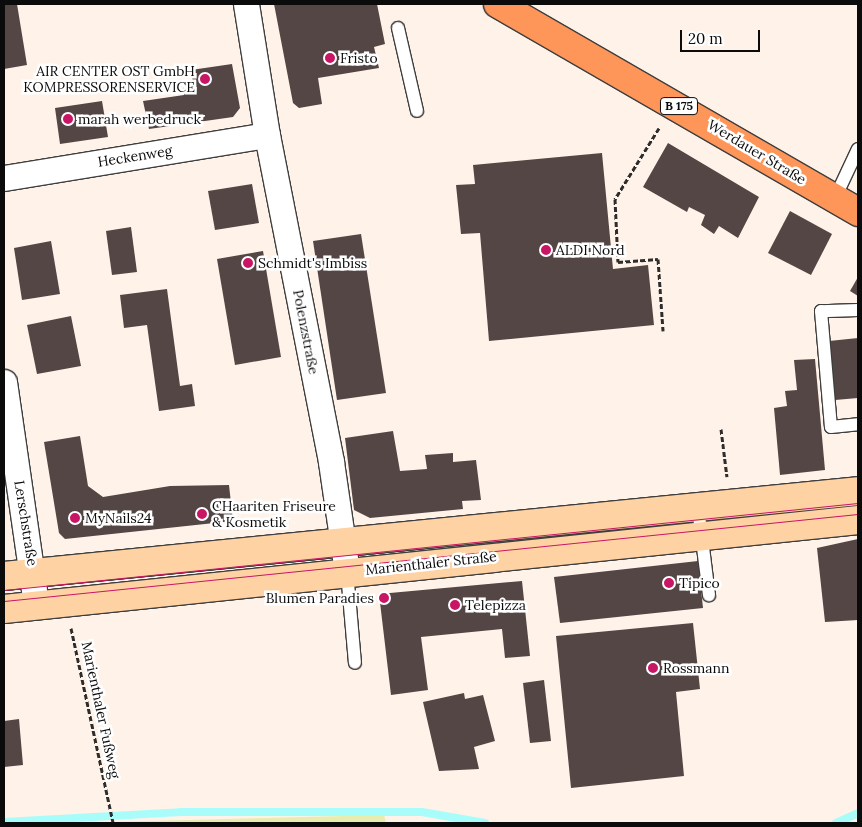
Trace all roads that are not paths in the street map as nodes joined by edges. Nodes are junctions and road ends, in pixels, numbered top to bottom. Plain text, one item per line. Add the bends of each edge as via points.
1 (246, 4) edge
2 (498, 4) edge
3 (398, 28) dead end
4 (417, 111) dead end
5 (266, 134) junction
6 (858, 149) edge
7 (4, 178) edge
8 (834, 198) junction
9 (858, 212) edge
10 (858, 310) edge
11 (4, 382) edge
12 (858, 424) edge
13 (858, 491) edge
14 (698, 508) junction
15 (858, 520) edge
16 (701, 536) junction
17 (343, 540) junction
18 (347, 572) junction
19 (34, 573) junction
20 (4, 576) edge
21 (709, 595) dead end
22 (36, 605) junction
23 (4, 609) edge
24 (355, 663) dead end

1 - 5 street, Polenzstraße
2 - 8 main road, Werdauer Straße / B 175
3 - 4 lane
5 - 7 street, Heckenweg
5 - 17 street, Polenzstraße
6 - 8 lane
8 - 9 main road, Werdauer Straße / B 175
10 - 12 lane via 821,311 831,427
11 - 19 street, Lerschstraße
13 - 14 main road, Marienthaler Straße
14 - 16 lane
14 - 17 main road, Marienthaler Straße
15 - 16 main road, Marienthaler Straße
16 - 18 main road, Marienthaler Straße
16 - 21 lane
17 - 18 street, Polenzstraße
17 - 19 main road, Marienthaler Straße
18 - 22 main road, Marienthaler Straße
18 - 24 lane
19 - 20 main road, Marienthaler Straße
19 - 22 street, Lerschstraße
22 - 23 main road, Marienthaler Straße

